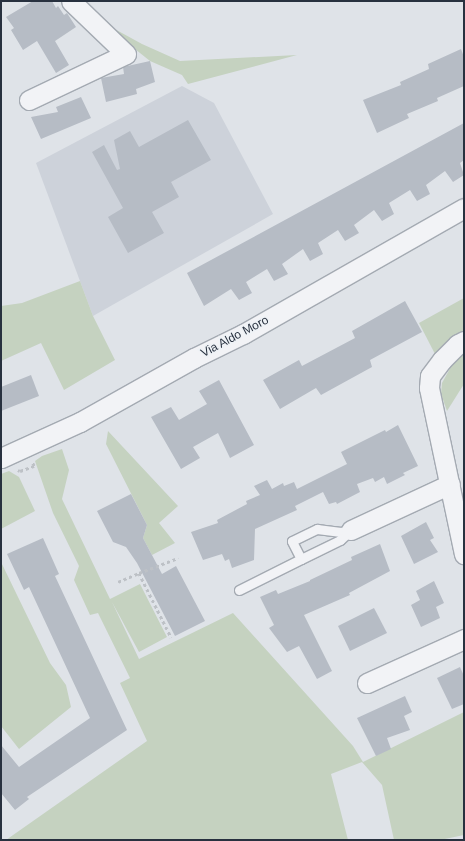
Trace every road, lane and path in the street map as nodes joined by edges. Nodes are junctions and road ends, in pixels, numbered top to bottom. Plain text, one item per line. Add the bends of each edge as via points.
1 (70, 1) edge
2 (29, 100) dead end
3 (464, 208) edge
4 (464, 341) edge
5 (1, 458) edge
6 (450, 484) junction
7 (351, 530) junction
8 (464, 554) edge
9 (178, 558) dead end
10 (301, 558) junction
11 (139, 573) junction
12 (118, 582) dead end
13 (239, 590) dead end
14 (171, 637) dead end
15 (464, 639) edge
16 (367, 683) dead end

1 - 2 street via 126,54
3 - 5 street, Via Aldo Moro via 243,334 194,358 80,422
4 - 6 street via 442,360 430,376 433,412
6 - 7 street
6 - 8 street
7 - 10 lane via 340,540
7 - 10 lane via 341,532 317,529 292,541
9 - 11 path
10 - 13 lane
11 - 12 path
11 - 14 path
15 - 16 street

